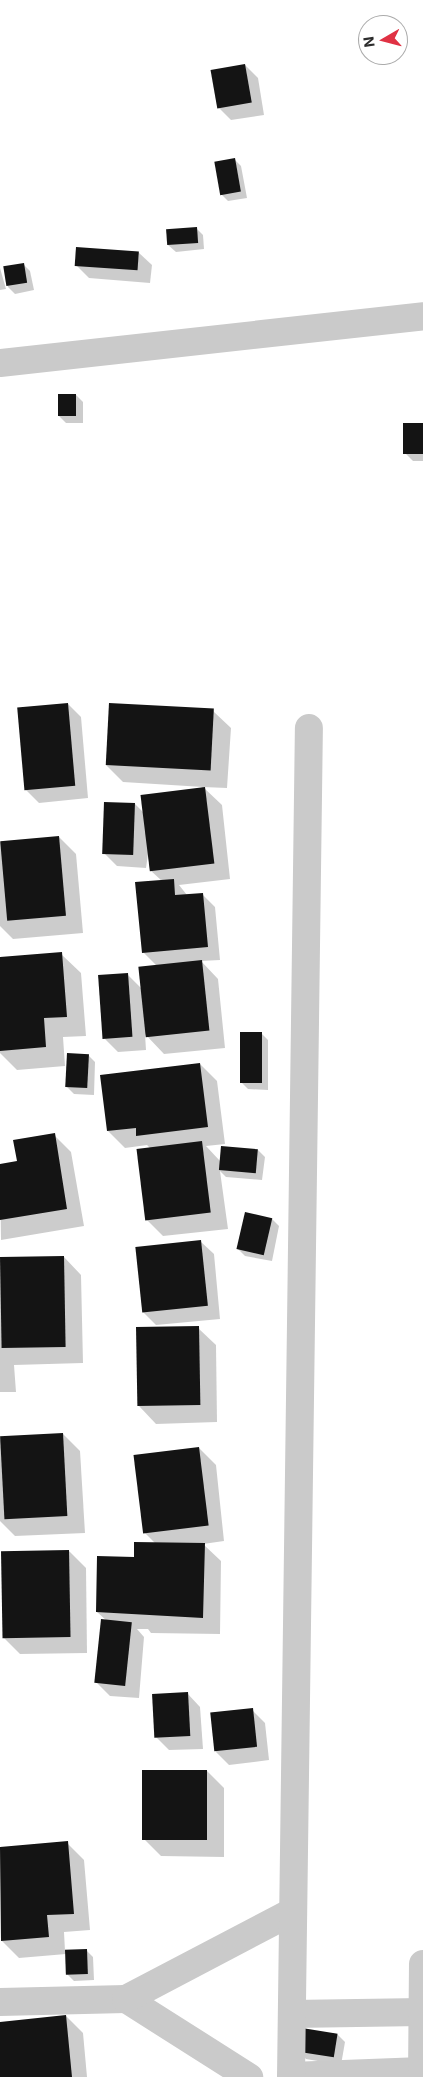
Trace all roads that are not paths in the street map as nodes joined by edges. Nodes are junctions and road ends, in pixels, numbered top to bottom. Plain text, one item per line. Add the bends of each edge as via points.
1 (423, 316) edge
2 (0, 363) edge
3 (309, 728) dead end
4 (292, 1912) junction
5 (423, 1964) edge
6 (126, 1999) junction
7 (0, 2002) edge
8 (422, 2012) edge
9 (292, 2014) junction
10 (422, 2074) edge
11 (249, 2077) edge
12 (291, 2077) edge

1 - 2 street
3 - 4 street
4 - 6 street
4 - 9 street
5 - 8 street
6 - 7 street
6 - 11 street
8 - 9 street
8 - 10 street
9 - 12 street
10 - 12 street

